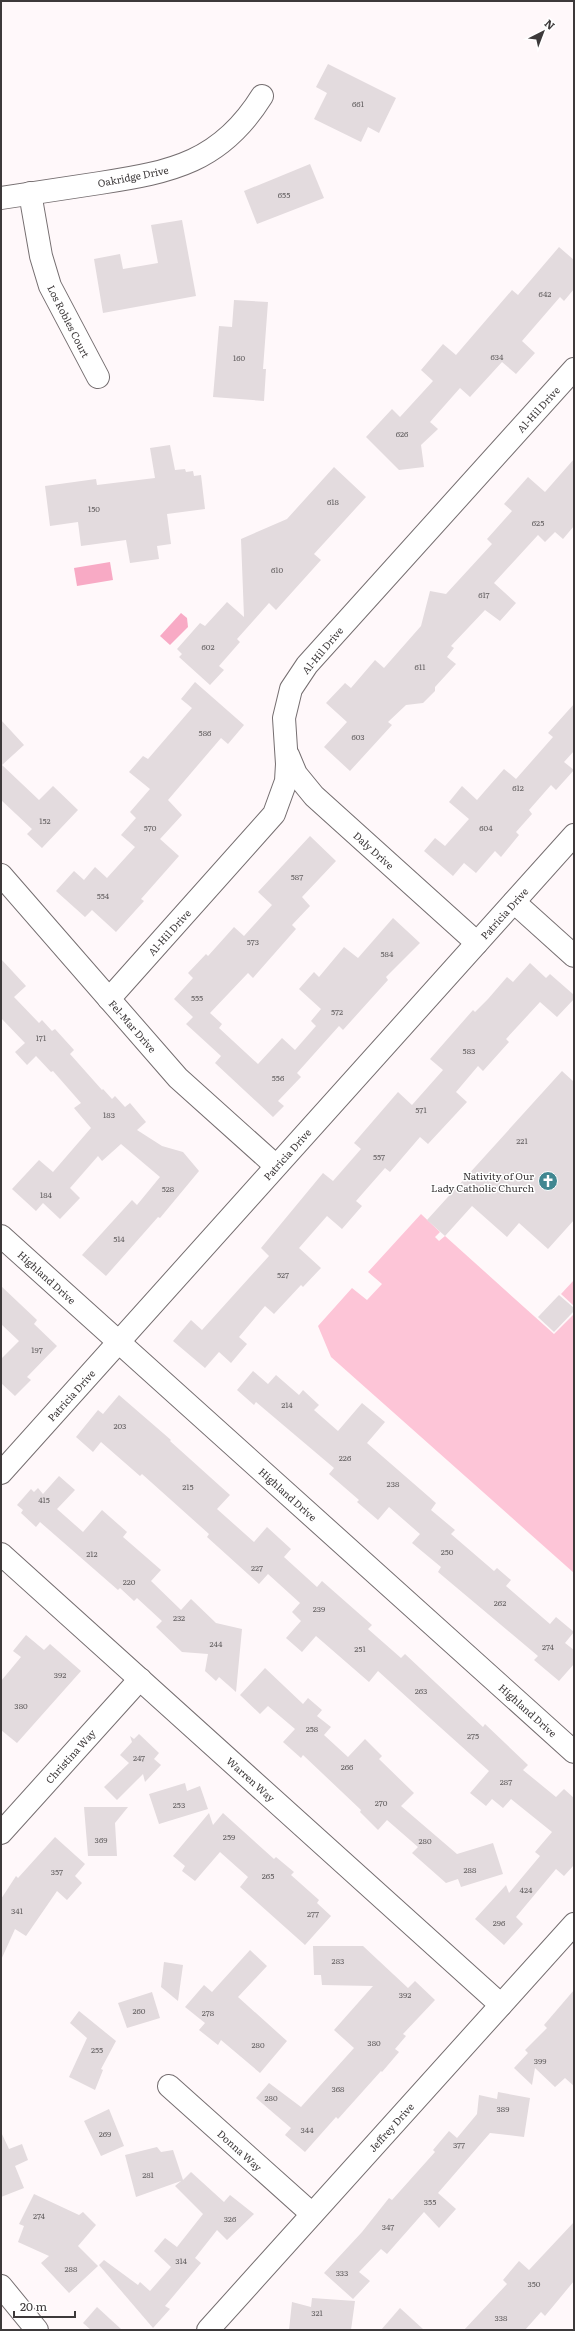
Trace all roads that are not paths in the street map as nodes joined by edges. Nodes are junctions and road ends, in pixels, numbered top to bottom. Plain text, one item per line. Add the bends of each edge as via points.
1 (262, 96) dead end
2 (30, 193) junction
3 (1, 198) edge
4 (574, 369) edge
5 (98, 377) dead end
6 (285, 747) junction
7 (574, 835) edge
8 (1, 875) edge
9 (514, 902) junction
10 (477, 943) junction
11 (574, 956) edge
12 (109, 999) junction
13 (276, 1166) junction
14 (1, 1236) edge
15 (118, 1341) junction
16 (1, 1473) edge
17 (1, 1554) edge
18 (140, 1679) junction
19 (574, 1752) edge
20 (1, 1833) edge
21 (574, 1924) edge
22 (501, 2005) junction
23 (169, 2086) dead end
24 (312, 2214) junction
25 (1, 2286) edge
26 (37, 2330) edge
27 (208, 2330) edge

1 - 2 street, Oakridge Drive via 236,130 196,160 148,176
2 - 3 street, Oakridge Drive
2 - 5 street, Los Robles Court via 41,256 50,286
4 - 6 street, Al-Hil Drive via 307,665 291,689 284,718
6 - 10 street, Daly Drive via 296,774 314,796
6 - 12 street, Al-Hil Drive via 286,782 274,814
7 - 9 street, Patricia Drive
8 - 12 street, Fel-Mar Drive
9 - 10 street, Patricia Drive
9 - 11 street
10 - 13 street, Patricia Drive
12 - 13 street, Fel-Mar Drive via 178,1078
13 - 15 street, Patricia Drive
14 - 15 street, Highland Drive
15 - 16 street, Patricia Drive
15 - 19 street, Highland Drive
17 - 18 street, Warren Way
18 - 20 street, Christina Way
18 - 22 street, Warren Way
21 - 22 street, Jeffrey Drive
22 - 24 street, Jeffrey Drive
23 - 24 street, Donna Way
24 - 27 street, Jeffrey Drive
25 - 26 street

